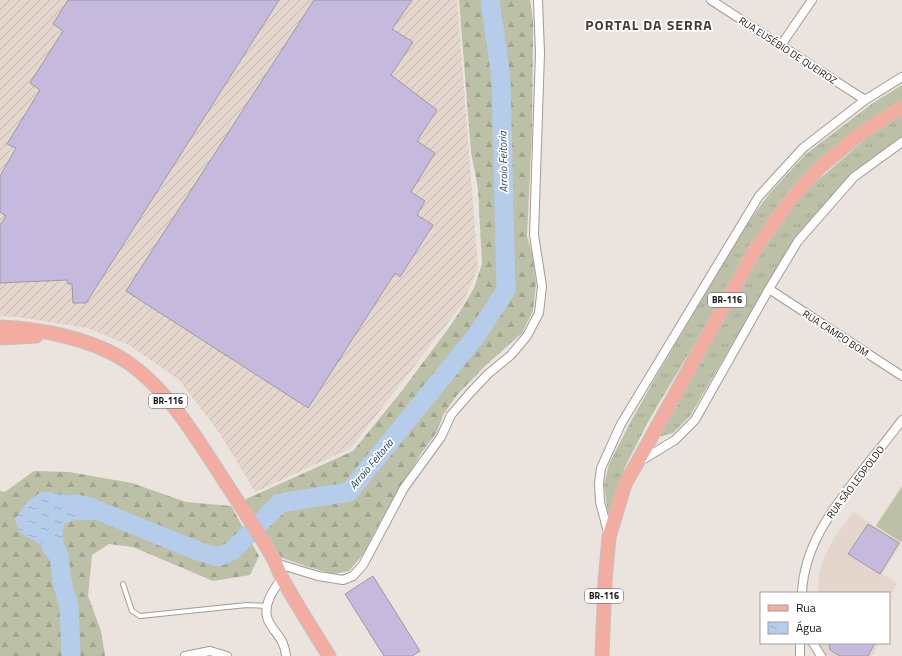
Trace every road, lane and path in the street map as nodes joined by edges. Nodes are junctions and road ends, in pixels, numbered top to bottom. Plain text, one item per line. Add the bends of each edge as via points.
1 (538, 0) edge
2 (711, 0) edge
3 (812, 0) edge
4 (782, 45) junction
5 (902, 77) edge
6 (865, 100) junction
7 (902, 107) edge
8 (902, 142) edge
9 (769, 289) junction
10 (0, 327) edge
11 (64, 336) junction
12 (0, 338) edge
13 (902, 376) edge
14 (902, 420) edge
15 (637, 463) junction
16 (609, 536) junction
17 (274, 560) junction
18 (282, 578) junction
19 (123, 584) dead end
20 (802, 592) edge
21 (267, 606) junction
22 (800, 644) edge
23 (814, 644) edge
24 (185, 656) edge
25 (227, 656) edge
26 (286, 656) edge
27 (328, 656) edge
28 (602, 656) edge
29 (800, 656) edge
30 (821, 656) edge

1 - 17 street via 540,53 534,235 542,286 539,313 528,336 474,388 451,415 441,437 404,488 363,565 353,576 343,580 318,576
2 - 4 street, RUA EUSÉBIO DE QUEIROZ
3 - 4 street
4 - 6 street, RUA EUSÉBIO DE QUEIROZ
5 - 6 street
6 - 16 street via 803,148 759,196 621,424 601,468 599,483 600,502
7 - 15 main road, BR-116 via 862,133 820,167 790,200 756,248
8 - 9 street via 854,177 798,241
9 - 13 street, RUA CAMPO BOM
9 - 15 street via 695,420 675,440
10 - 11 main road, BR-116 via 16,327
11 - 12 main road, BR-116
11 - 17 main road, BR-116 via 99,347 129,363 151,382 190,427
14 - 20 street, RUA SÃO LEOPOLDO via 840,498 824,523 812,549 802,583
15 - 16 main road, BR-116 via 625,484
16 - 28 main road, BR-116 via 604,581
17 - 18 main road, BR-116
18 - 21 street via 272,592
18 - 27 main road, BR-116
19 - 21 lane via 132,611 140,616 247,605
21 - 26 street via 268,618 279,635
22 - 29 street
23 - 30 street
24 - 25 street via 210,652

